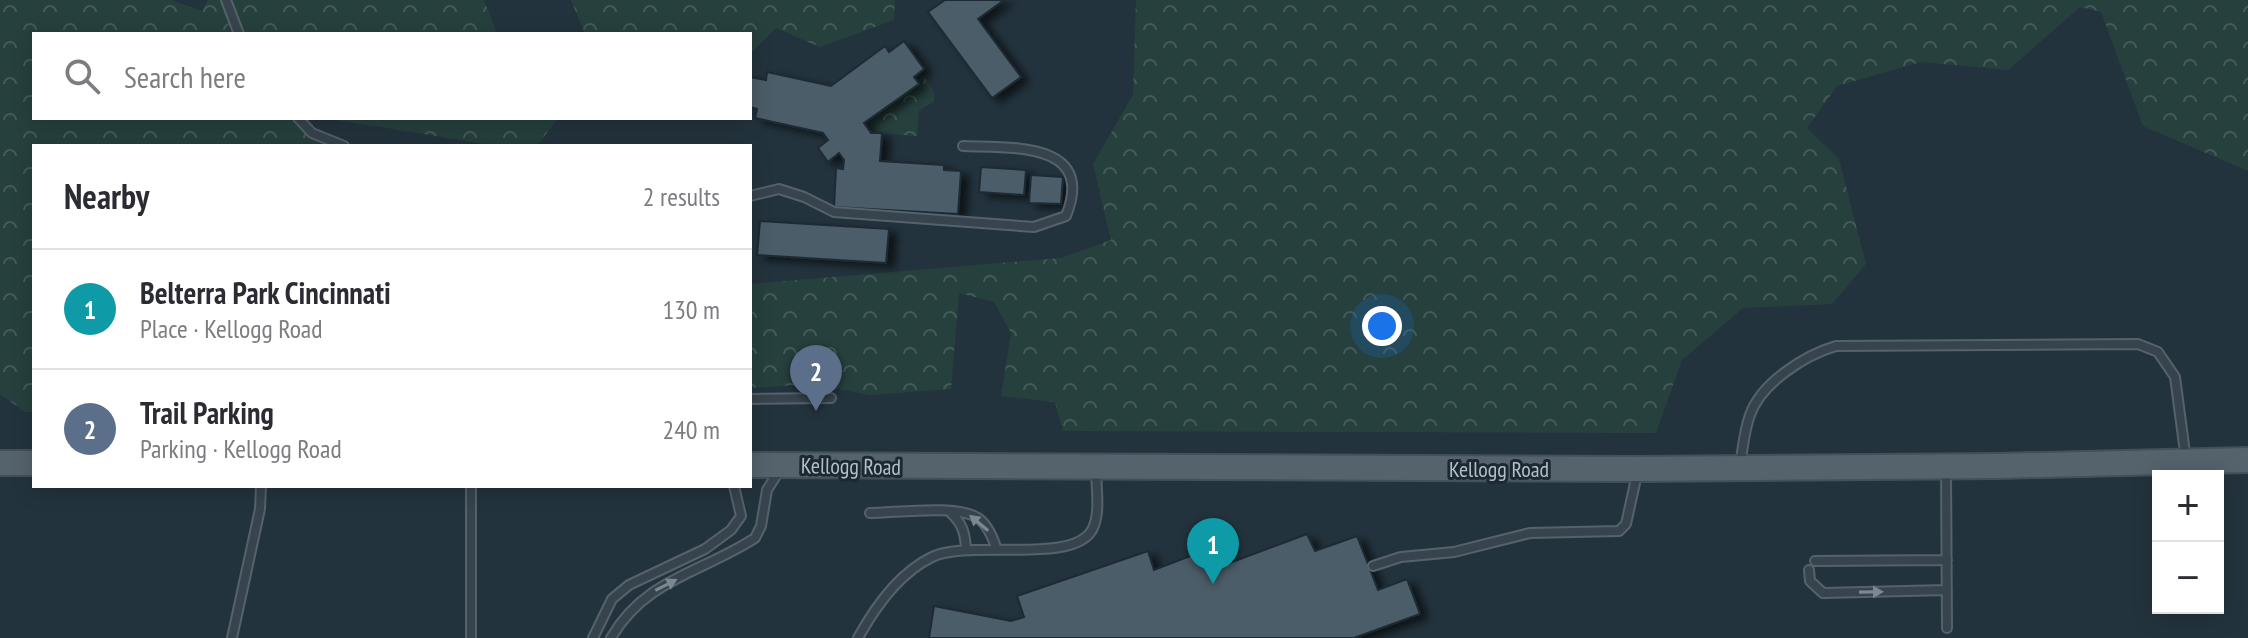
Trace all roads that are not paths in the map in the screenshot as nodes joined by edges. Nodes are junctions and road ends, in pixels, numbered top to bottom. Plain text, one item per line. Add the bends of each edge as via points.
1 (226, 0) edge
2 (238, 32) edge
3 (300, 120) edge
4 (339, 144) edge
5 (963, 146) dead end
6 (752, 196) edge
7 (831, 398) dead end
8 (752, 399) edge
9 (2248, 460) edge
10 (2186, 461) junction
11 (0, 463) edge
12 (32, 463) edge
13 (752, 465) edge
14 (782, 465) junction
15 (1946, 466) junction
16 (1096, 468) junction
17 (1739, 468) junction
18 (1638, 469) junction
19 (261, 488) edge
20 (471, 488) edge
21 (734, 488) edge
22 (949, 512) junction
23 (870, 513) dead end
24 (966, 549) junction
25 (997, 550) junction
26 (1947, 560) junction
27 (1815, 561) dead end
28 (1373, 566) dead end
29 (1809, 570) dead end
30 (1947, 590) junction
31 (1947, 628) dead end
32 (232, 638) edge
33 (471, 638) edge
34 (593, 638) edge
35 (611, 638) edge
36 (858, 638) edge

1 - 2 lane
3 - 4 lane via 312,133
5 - 6 lane via 1028,149 1053,156 1074,182 1066,216 1034,227 834,212 779,189
7 - 8 lane
9 - 10 main road, Kellogg Road
10 - 15 main road, Kellogg Road
10 - 17 lane via 2175,377 2158,352 2138,344 1836,346 1779,375 1751,412
11 - 12 main road
13 - 14 main road, Kellogg Road
14 - 16 main road, Kellogg Road
35 -> 14 lane via 649,593 755,538 767,490
15 - 17 main road, Kellogg Road
15 - 26 lane
16 - 18 main road, Kellogg Road
16 - 25 lane via 1095,520 1081,541 1046,549
17 - 18 main road, Kellogg Road
18 - 28 lane via 1626,524 1619,531 1530,533
19 - 32 lane
20 - 33 lane
21 - 34 lane via 741,516 731,530 705,549 629,585 612,599
22 - 23 lane
22 - 24 lane via 960,522
25 -> 22 lane via 979,519
24 - 25 lane
24 - 36 lane via 932,557 911,571 886,594
26 - 27 lane
26 - 30 lane
29 -> 30 lane via 1810,581 1823,593
30 - 31 lane

